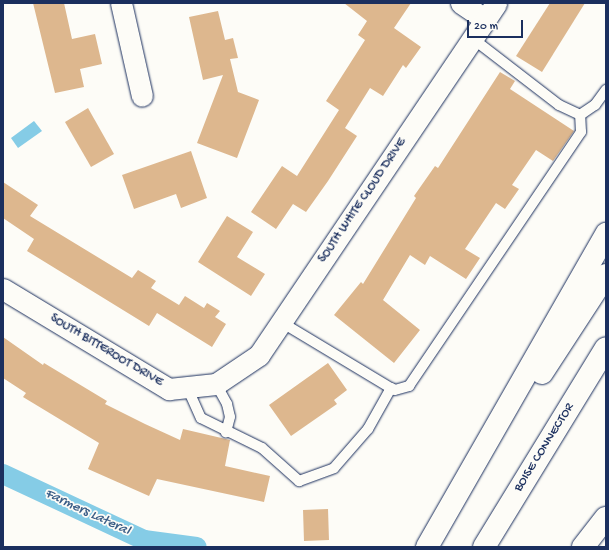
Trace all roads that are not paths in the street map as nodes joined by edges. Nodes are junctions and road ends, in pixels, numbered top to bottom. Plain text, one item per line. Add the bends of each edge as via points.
1 (121, 3) edge
2 (461, 3) edge
3 (490, 11) edge
4 (472, 38) junction
5 (606, 90) edge
6 (142, 96) dead end
7 (580, 115) junction
8 (606, 234) edge
9 (606, 275) edge
10 (3, 289) edge
11 (281, 322) junction
12 (606, 348) edge
13 (216, 384) junction
14 (187, 387) junction
15 (391, 388) junction
16 (226, 432) junction
17 (606, 518) edge
18 (606, 522) edge
19 (428, 547) edge
20 (484, 547) edge
21 (584, 547) edge
22 (593, 547) edge

1 - 6 street
2 - 3 street
3 - 4 street, SOUTH WHITE CLOUD DRIVE
4 - 7 lane via 559,105
4 - 11 street, SOUTH WHITE CLOUD DRIVE
5 - 7 lane via 595,105
7 - 15 lane via 581,132 409,386 395,390
8 - 19 highway
9 - 19 highway
10 - 14 street, SOUTH BITTEROOT DRIVE via 169,388
11 - 13 street, SOUTH WHITE CLOUD DRIVE via 259,355
11 - 15 lane
12 - 20 highway, BOISE CONNECTOR
13 - 14 street, SOUTH BITTEROOT DRIVE
13 - 16 lane via 227,404 230,417
14 - 16 lane via 201,418
15 - 16 lane via 368,429 334,468 299,481 262,448
17 - 21 highway
18 - 22 highway

